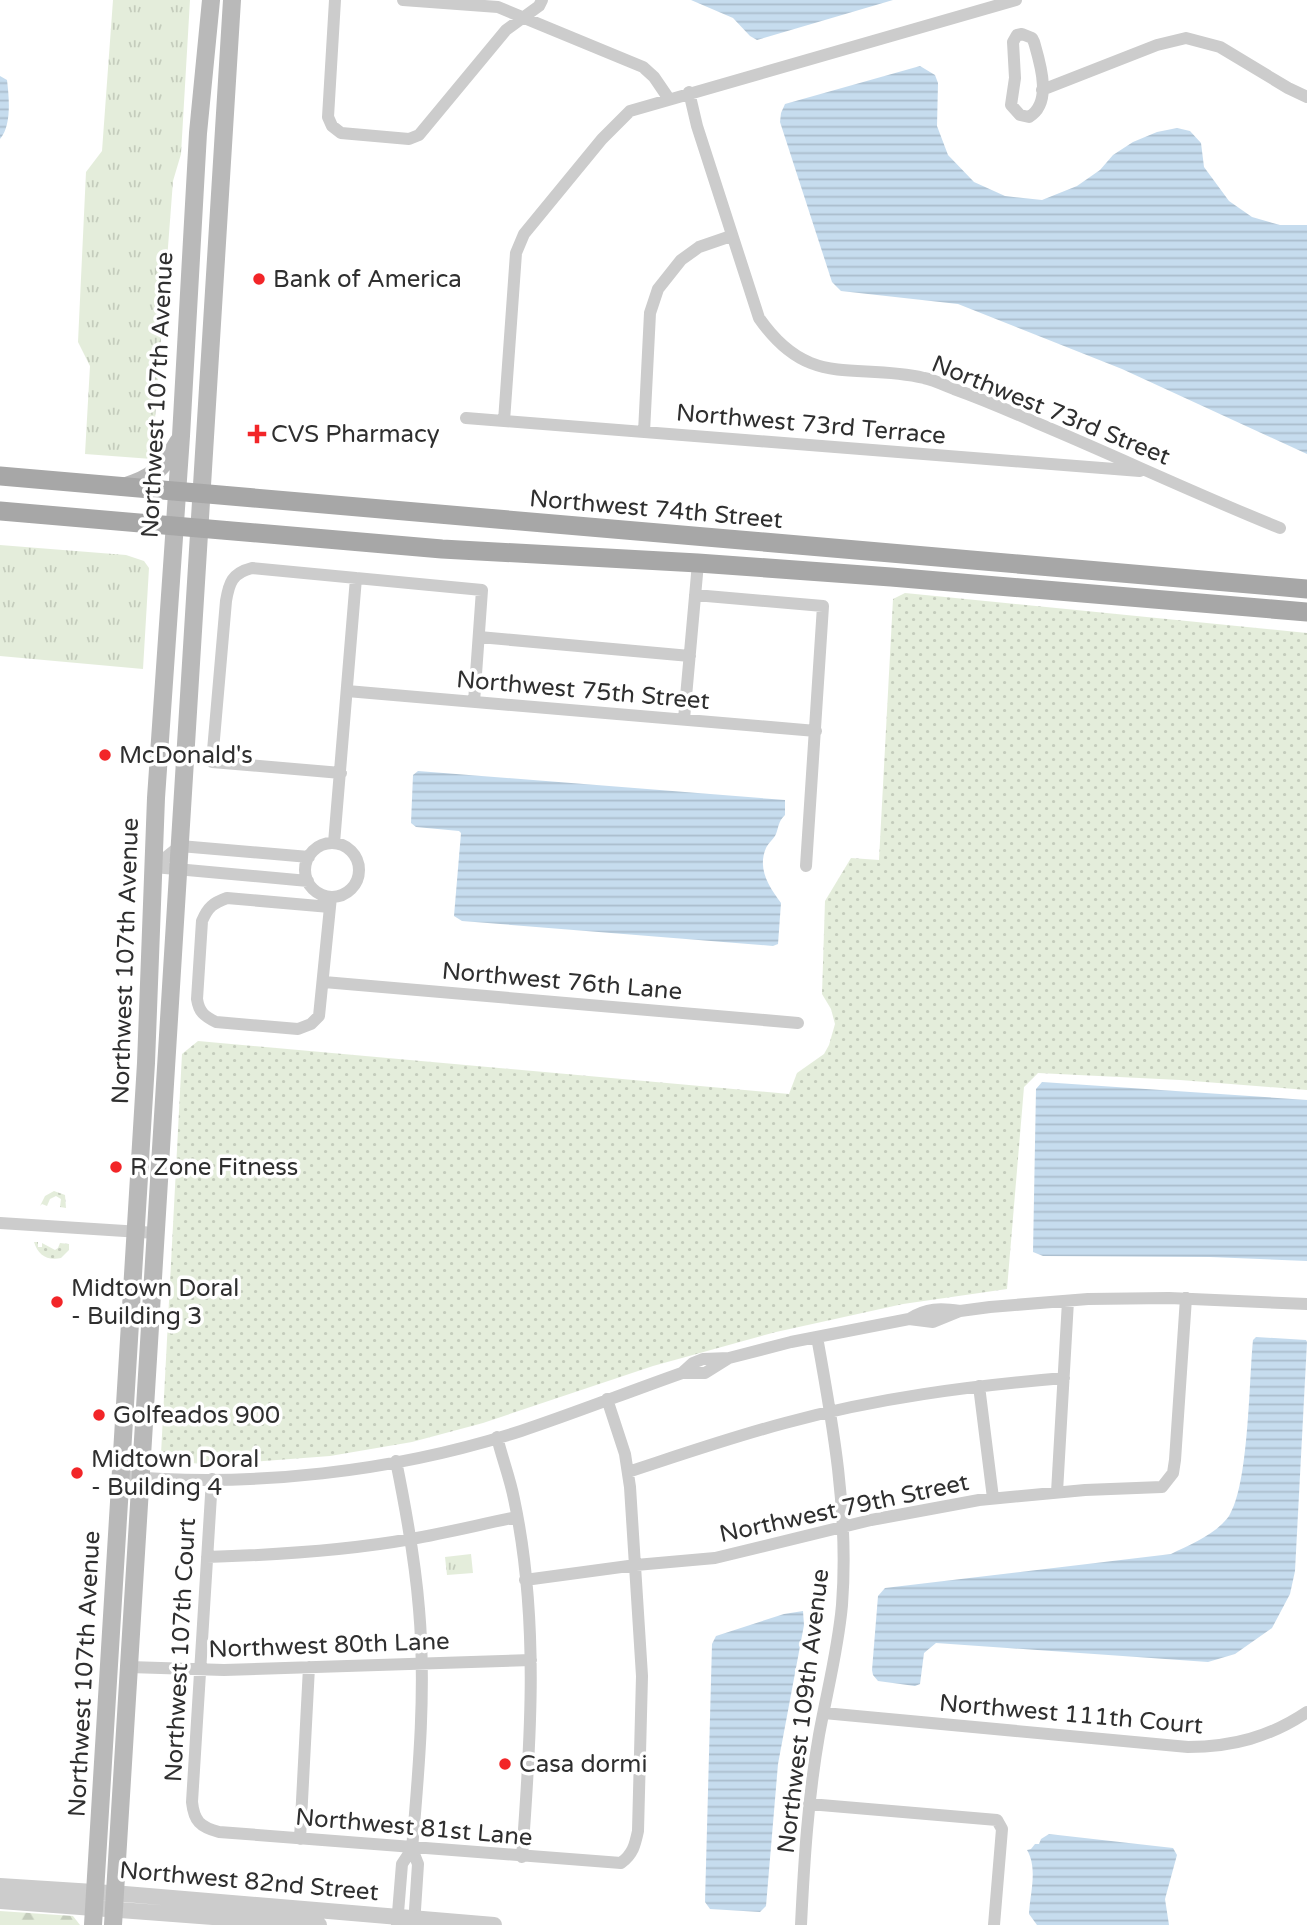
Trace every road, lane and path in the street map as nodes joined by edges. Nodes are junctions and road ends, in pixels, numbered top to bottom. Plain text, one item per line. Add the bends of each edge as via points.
1 (211, 0) edge
2 (232, 0) edge
3 (335, 0) edge
4 (403, 0) edge
5 (542, 0) edge
6 (1016, 0) edge
7 (523, 18) junction
8 (1042, 90) junction
9 (689, 92) junction
10 (1307, 97) edge
11 (669, 99) junction
12 (731, 236) junction
13 (467, 418) dead end
14 (504, 421) junction
15 (643, 432) junction
16 (181, 436) junction
17 (1152, 472) junction
18 (0, 476) edge
19 (122, 487) junction
20 (177, 492) junction
21 (201, 494) junction
22 (0, 511) edge
23 (174, 526) junction
24 (199, 528) junction
25 (1280, 528) dead end
26 (648, 534) junction
27 (564, 555) junction
28 (698, 563) junction
29 (356, 578) junction
30 (1307, 589) edge
31 (695, 595) junction
32 (1307, 612) edge
33 (479, 637) junction
34 (690, 656) junction
35 (347, 691) junction
36 (474, 702) junction
37 (684, 719) junction
38 (816, 731) junction
39 (341, 773) junction
40 (334, 843) junction
41 (180, 846) junction
42 (272, 854) junction
43 (309, 856) junction
44 (806, 866) dead end
45 (154, 867) junction
46 (178, 869) junction
47 (270, 876) junction
48 (308, 881) junction
49 (331, 902) junction
50 (324, 982) junction
51 (798, 1023) dead end
52 (0, 1223) edge
53 (136, 1232) junction
54 (156, 1233) junction
55 (1186, 1298) junction
56 (1068, 1301) junction
57 (1307, 1304) edge
58 (817, 1337) junction
59 (1064, 1378) junction
60 (979, 1386) junction
61 (607, 1399) junction
62 (831, 1412) junction
63 (497, 1437) junction
64 (396, 1461) junction
65 (628, 1472) junction
66 (120, 1476) junction
67 (141, 1478) junction
68 (212, 1479) junction
69 (1057, 1492) junction
70 (993, 1498) junction
71 (517, 1517) junction
72 (843, 1526) junction
73 (410, 1539) junction
74 (207, 1557) junction
75 (636, 1565) junction
76 (525, 1580) junction
77 (531, 1660) junction
78 (421, 1665) junction
79 (129, 1667) junction
80 (309, 1667) junction
81 (200, 1670) junction
82 (1307, 1712) edge
83 (824, 1713) junction
84 (809, 1804) junction
85 (198, 1823) joint
86 (299, 1839) junction
87 (412, 1849) junction
88 (522, 1857) junction
89 (0, 1886) edge
90 (95, 1899) junction
91 (0, 1901) edge
92 (114, 1909) edge
93 (406, 1921) edge
94 (93, 1925) edge
95 (319, 1925) edge
96 (494, 1925) edge
97 (801, 1925) edge
98 (994, 1925) edge

1 - 16 main road, Northwest 107th Avenue via 198,133
2 - 21 main road, Northwest 107th Avenue
3 - 7 street via 328,117 341,133 409,139 419,135 506,30
4 - 7 street via 498,7
5 - 7 street
6 - 9 street
7 - 11 street via 643,67
8 - 8 street via 1034,42 1017,35 1013,42 1013,110 1029,117 1035,113
8 - 10 street via 1186,37 1220,47
9 - 11 street
9 - 12 street, Northwest 73rd Street
11 - 14 street via 630,111 524,234 514,271
12 - 15 street via 699,247 681,260 658,289 650,313
12 - 17 street, Northwest 73rd Street via 759,318 794,356 820,368 924,378
13 - 14 street, Northwest 73rd Terrace
14 - 15 street, Northwest 73rd Terrace
15 - 17 street, Northwest 73rd Terrace
16 - 19 main road via 152,476
16 - 20 main road, Northwest 107th Avenue
17 - 25 street, Northwest 73rd Street
18 - 19 main road, Northwest 74th Street
19 - 20 main road, Northwest 74th Street
20 - 21 main road, Northwest 74th Street
20 - 23 main road, Northwest 107th Avenue
21 - 24 main road, Northwest 107th Avenue
21 - 26 main road, Northwest 74th Street
22 - 23 main road, Northwest 74th Street
23 - 24 main road, Northwest 74th Street
23 - 45 main road, Northwest 107th Avenue
24 - 27 main road, Northwest 74th Street
24 - 41 main road, Northwest 107th Avenue
26 - 27 main road via 646,543 637,549 591,545
26 - 30 main road, Northwest 74th Street
27 - 28 main road, Northwest 74th Street
28 - 31 street
28 - 32 main road, Northwest 74th Street
29 - 33 street via 482,590
29 - 35 street
29 - 39 street via 252,568 234,576 226,601 212,762
31 - 34 street
31 - 38 street via 823,606
33 - 34 street
33 - 36 street
34 - 37 street
35 - 36 street, Northwest 75th Street
35 - 39 street
36 - 37 street, Northwest 75th Street
37 - 38 street, Northwest 75th Street
38 - 44 street
39 - 40 street
40 - 43 street via 320,846
40 - 49 street via 351,851 359,874 352,888
41 - 42 street
41 - 45 street
41 - 46 main road, Northwest 107th Avenue
42 - 43 street
42 - 47 street
43 - 48 street
45 - 46 street
45 - 53 main road, Northwest 107th Avenue
46 - 47 street
46 - 54 main road, Northwest 107th Avenue
47 - 48 street
48 - 49 street
49 - 50 street
49 - 50 street via 227,898 213,903 202,921 198,1009 216,1022 298,1030 319,1016
50 - 51 street, Northwest 76th Lane
52 - 53 street
53 - 54 street
53 - 66 main road, Northwest 107th Avenue
54 - 67 main road, Northwest 107th Avenue
55 - 56 street
55 - 57 street
55 - 69 street, Northwest 79th Street via 1170,1480 1150,1489
56 - 58 street via 960,1311 931,1309 909,1319
56 - 59 street
58 - 61 street via 729,1358 705,1373 682,1373
58 - 62 street, Northwest 109th Avenue
59 - 60 street
59 - 69 street
60 - 62 street
60 - 70 street
61 - 63 street
61 - 65 street
62 - 65 street via 720,1441
62 - 72 street, Northwest 109th Avenue
63 - 64 street
63 - 71 street
64 - 68 street via 320,1473
64 - 73 street
65 - 75 street
66 - 67 street
66 - 90 main road, Northwest 107th Avenue
67 - 68 street
67 - 79 main road, Northwest 107th Avenue
68 - 74 street, Northwest 107th Court
69 - 70 street, Northwest 79th Street
70 - 72 street, Northwest 79th Street
71 - 73 street
71 - 76 street
72 - 75 street, Northwest 79th Street via 725,1556
72 - 83 street, Northwest 109th Avenue via 842,1604
73 - 74 street via 313,1552
73 - 78 street
74 - 81 street, Northwest 107th Court
75 - 76 street, Northwest 79th Street
75 - 88 street, Northwest 81st Lane via 642,1676 634,1849 621,1863
76 - 77 street
77 - 78 street, Northwest 80th Lane
77 - 88 street
78 - 80 street, Northwest 80th Lane
78 - 87 street
79 - 81 street, Northwest 80th Lane
79 - 92 main road, Northwest 107th Avenue
80 - 81 street, Northwest 80th Lane
80 - 86 street
81 - 85 street, Northwest 107th Court via 192,1802
82 - 83 street, Northwest 111th Court via 1265,1735 1217,1747
83 - 84 street, Northwest 109th Avenue
84 - 97 street, Northwest 109th Avenue
84 - 98 street via 997,1820 1002,1829
85 - 86 street, Northwest 81st Lane via 219,1832
86 - 87 street, Northwest 81st Lane
87 - 88 street, Northwest 81st Lane
87 - 93 street via 418,1864
89 - 90 street, Northwest 82nd Street
90 - 91 street, Northwest 82nd Street
90 - 92 street, Northwest 82nd Street
90 - 94 main road, Northwest 107th Avenue
92 - 93 street, Northwest 82nd Street
92 - 95 street, Northwest 82nd Street
93 - 96 street, Northwest 82nd Street

